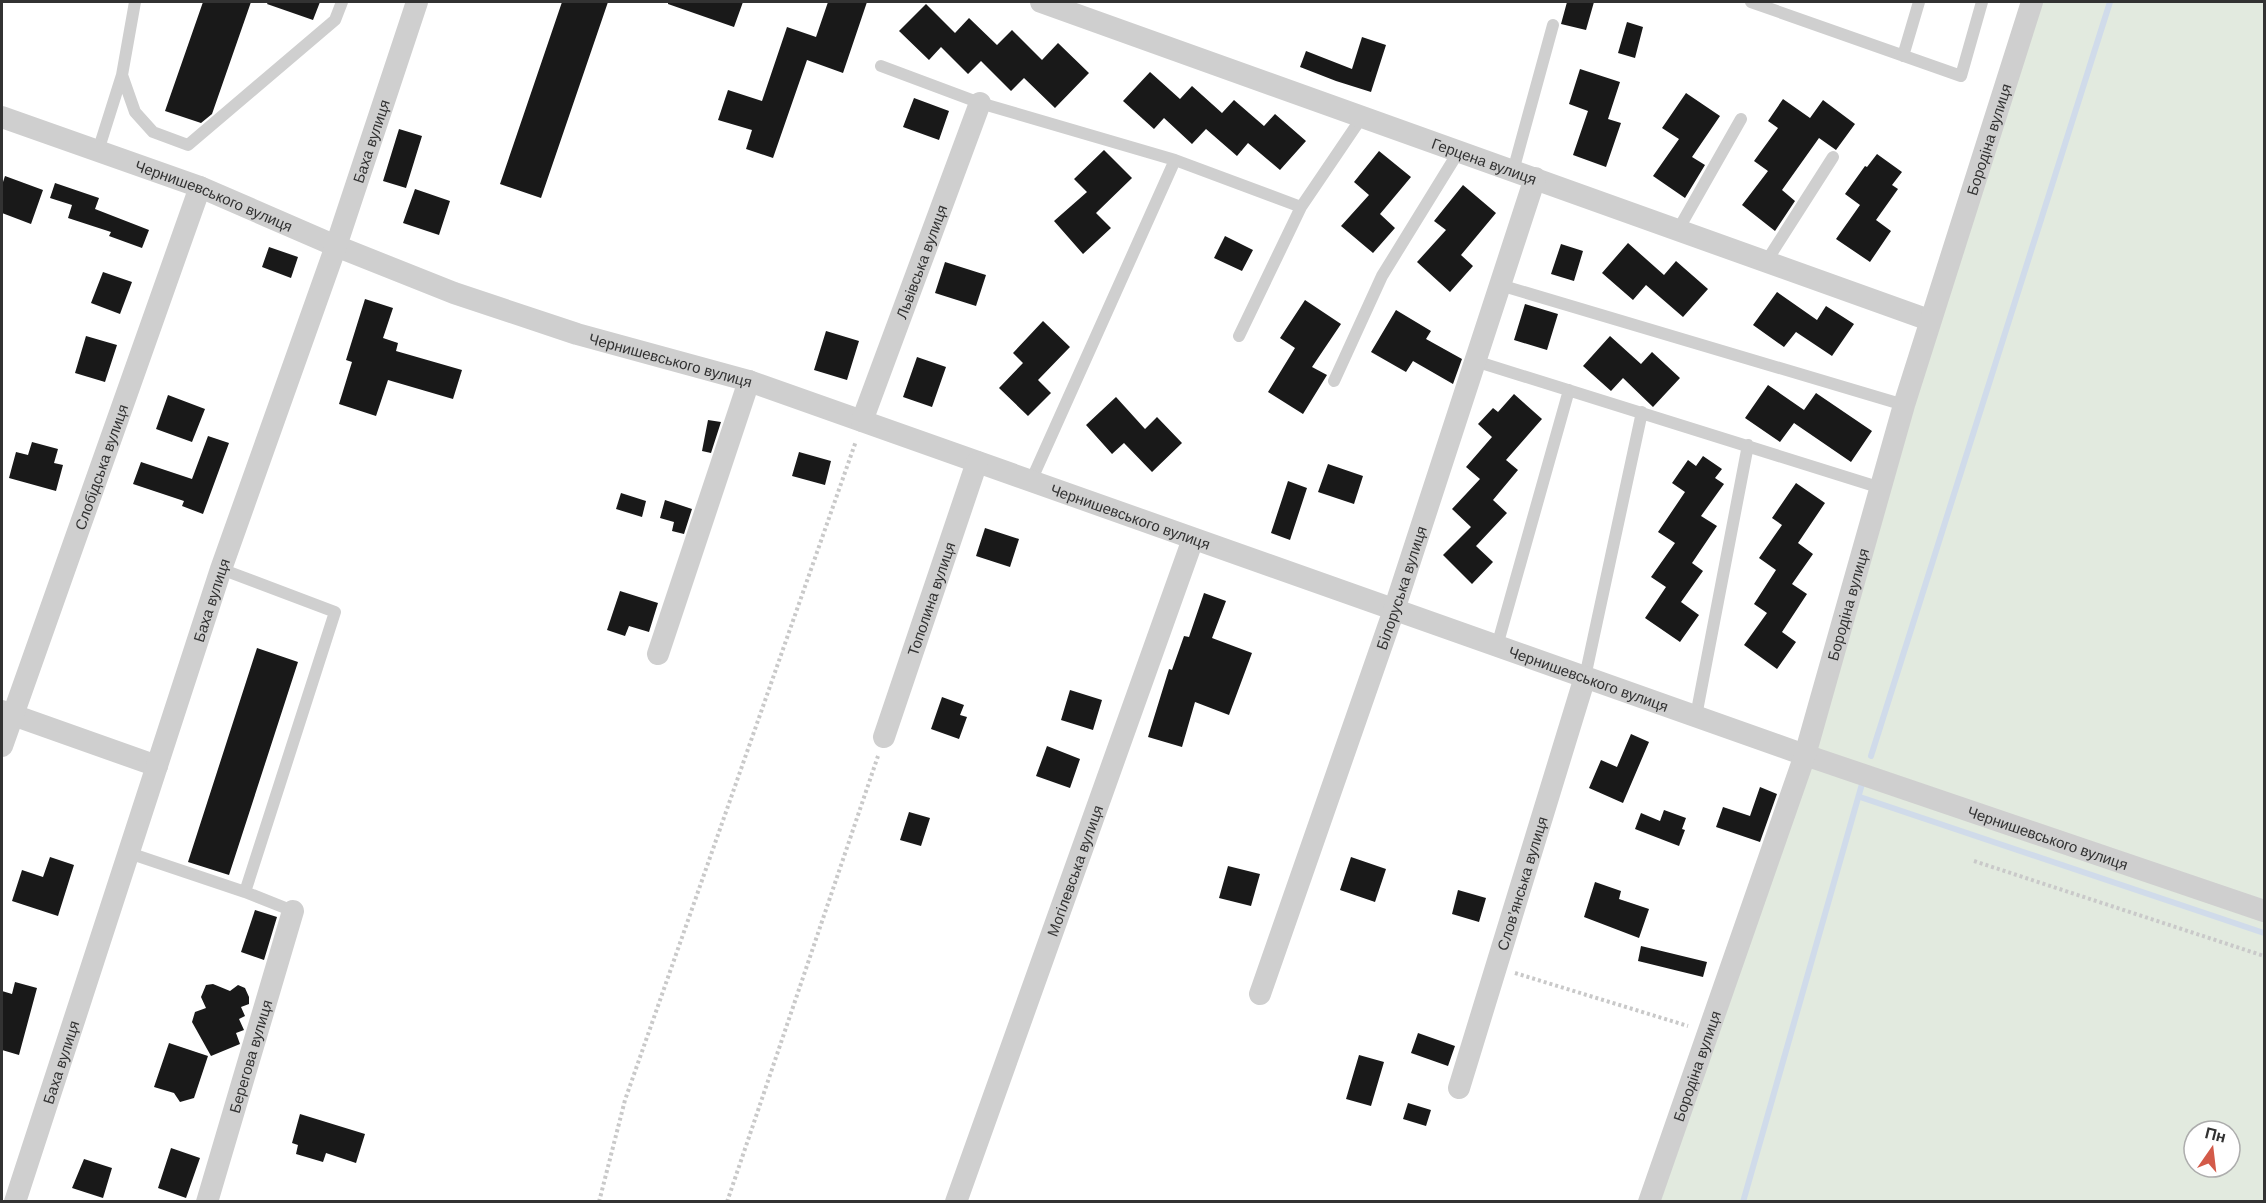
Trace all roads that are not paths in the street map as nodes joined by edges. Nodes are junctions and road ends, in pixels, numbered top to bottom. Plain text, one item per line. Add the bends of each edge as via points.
1 (135, 2) edge
2 (342, 2) edge
3 (417, 2) edge
4 (1041, 2) edge
5 (1751, 2) edge
6 (1919, 2) edge
7 (1982, 2) edge
8 (2032, 2) edge
9 (1784, 7) edge
10 (1553, 25) dead end
11 (1903, 56) junction
12 (881, 66) dead end
13 (122, 75) junction
14 (980, 103) junction
15 (2, 117) edge
16 (1362, 117) junction
17 (1741, 119) dead end
18 (98, 151) junction
19 (1459, 151) junction
20 (1833, 157) dead end
21 (1175, 160) junction
22 (1513, 171) junction
23 (1535, 178) junction
24 (200, 187) junction
25 (1300, 207) junction
26 (1678, 230) junction
27 (336, 246) junction
28 (1766, 262) junction
29 (1500, 285) junction
30 (1929, 320) junction
31 (1239, 336) dead end
32 (1475, 361) junction
33 (749, 381) junction
34 (1334, 381) dead end
35 (1569, 390) junction
36 (1904, 405) junction
37 (1642, 412) junction
38 (862, 422) junction
39 (1748, 445) junction
40 (977, 462) junction
41 (1031, 481) junction
42 (1881, 488) junction
43 (1193, 539) junction
44 (221, 569) junction
45 (1394, 610) junction
46 (1497, 646) junction
47 (658, 654) dead end
48 (1586, 677) junction
49 (7, 713) edge
50 (1696, 716) junction
51 (884, 737) road end
52 (2, 747) edge
53 (1806, 755) junction
54 (157, 766) junction
55 (129, 853) junction
56 (245, 892) junction
57 (293, 910) joint
58 (2265, 911) edge
59 (1260, 994) dead end
60 (1460, 1088) dead end
61 (15, 1202) edge
62 (207, 1202) edge
63 (956, 1202) edge
64 (1649, 1202) edge

1 - 13 lane
2 - 13 lane via 335,20 188,145 153,132 135,112
3 - 27 street, Баха вулиця
4 - 16 street, Герцена вулиця
5 - 9 lane
6 - 11 lane
7 - 11 lane via 1961,76
8 - 30 street, Бородіна вулиця
9 - 11 lane
10 - 22 lane
12 - 14 lane
13 - 18 lane
14 - 21 lane
14 - 38 street, Львівська вулиця
15 - 18 street, Чернишевського вулиця
16 - 19 street, Герцена вулиця
16 - 25 lane
17 - 26 lane
18 - 24 street, Чернишевського вулиця
19 - 22 street, Герцена вулиця
19 - 34 lane via 1382,276
20 - 28 lane
21 - 25 lane
21 - 41 lane
22 - 23 street, Герцена вулиця
23 - 26 street, Герцена вулиця
23 - 29 street, Білоруська вулиця
24 - 27 street, Чернишевського вулиця
24 - 49 street, Слобідська вулиця
25 - 31 lane
26 - 28 street, Герцена вулиця
27 - 33 street, Чернишевського вулиця via 454,293 566,330
27 - 44 street, Баха вулиця
28 - 30 street, Герцена вулиця
29 - 32 street, Білоруська вулиця
29 - 36 lane
30 - 36 street, Бородіна вулиця
32 - 35 lane
32 - 45 street, Білоруська вулиця
33 - 38 street, Чернишевського вулиця
33 - 47 street
35 - 37 lane
35 - 46 lane
36 - 42 street, Бородіна вулиця
37 - 39 lane
37 - 48 lane
38 - 40 street, Чернишевського вулиця
39 - 42 lane
39 - 50 lane
40 - 41 street, Чернишевського вулиця
40 - 51 street, Тополина вулиця
41 - 43 street, Чернишевського вулиця
42 - 53 street, Бородіна вулиця
43 - 45 street, Чернишевського вулиця
43 - 63 street, Могілевська вулиця
44 - 54 street, Баха вулиця
44 - 56 lane via 335,612
45 - 46 street, Чернишевського вулиця
45 - 59 street, Білоруська вулиця
46 - 48 street, Чернишевського вулиця
48 - 50 street, Чернишевського вулиця
48 - 60 street, Слов’янська вулиця
49 - 52 street, Слобідська вулиця
49 - 54 street
50 - 53 street, Чернишевського вулиця
53 - 58 street, Чернишевського вулиця
53 - 64 street, Бородіна вулиця
54 - 55 street, Баха вулиця
55 - 56 lane
55 - 61 street, Баха вулиця
56 - 57 lane
57 - 62 street, Берегова вулиця

